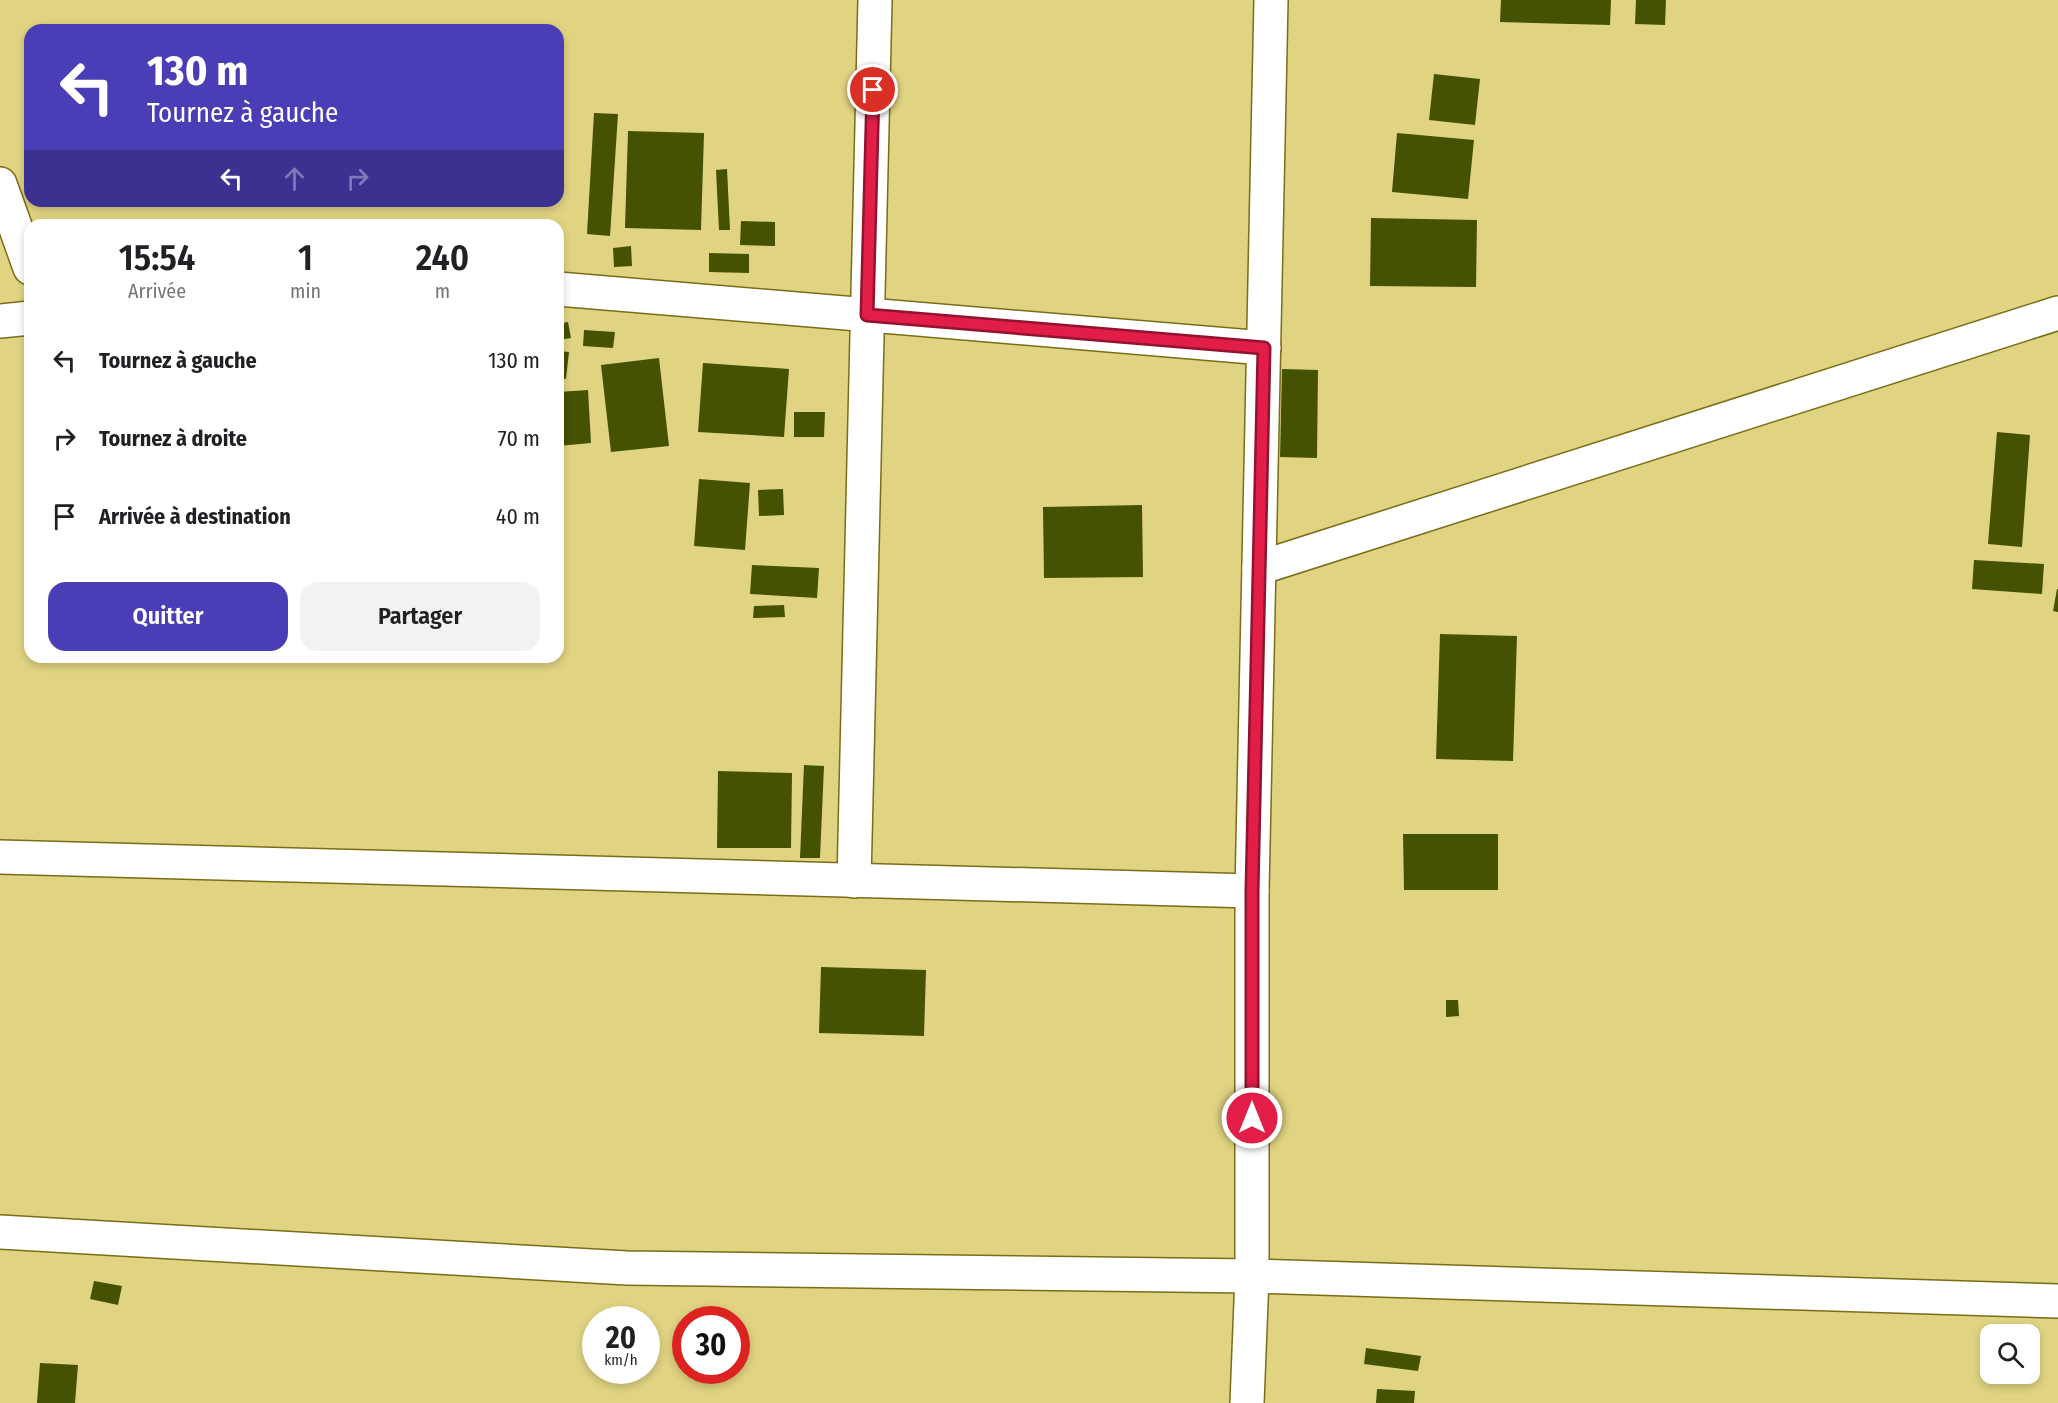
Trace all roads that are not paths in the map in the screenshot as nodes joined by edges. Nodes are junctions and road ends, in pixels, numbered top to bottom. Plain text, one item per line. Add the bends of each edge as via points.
1 (875, 0) edge
2 (1271, 0) edge
3 (0, 183) edge
4 (24, 251) edge
5 (564, 290) edge
6 (2058, 313) edge
7 (867, 315) junction
8 (24, 319) edge
9 (0, 321) edge
10 (1264, 348) junction
11 (1259, 568) junction
12 (0, 857) edge
13 (854, 881) junction
14 (1252, 891) junction
15 (0, 1232) edge
16 (1252, 1276) junction
17 (2058, 1301) edge
18 (1247, 1403) edge

1 - 7 street
2 - 10 street
3 - 4 street
5 - 7 street
6 - 11 street
7 - 10 street
7 - 13 street
8 - 9 street
10 - 11 street
11 - 14 street
12 - 13 street
13 - 14 street
14 - 16 street
15 - 16 street via 627,1268
16 - 17 street
16 - 18 street

